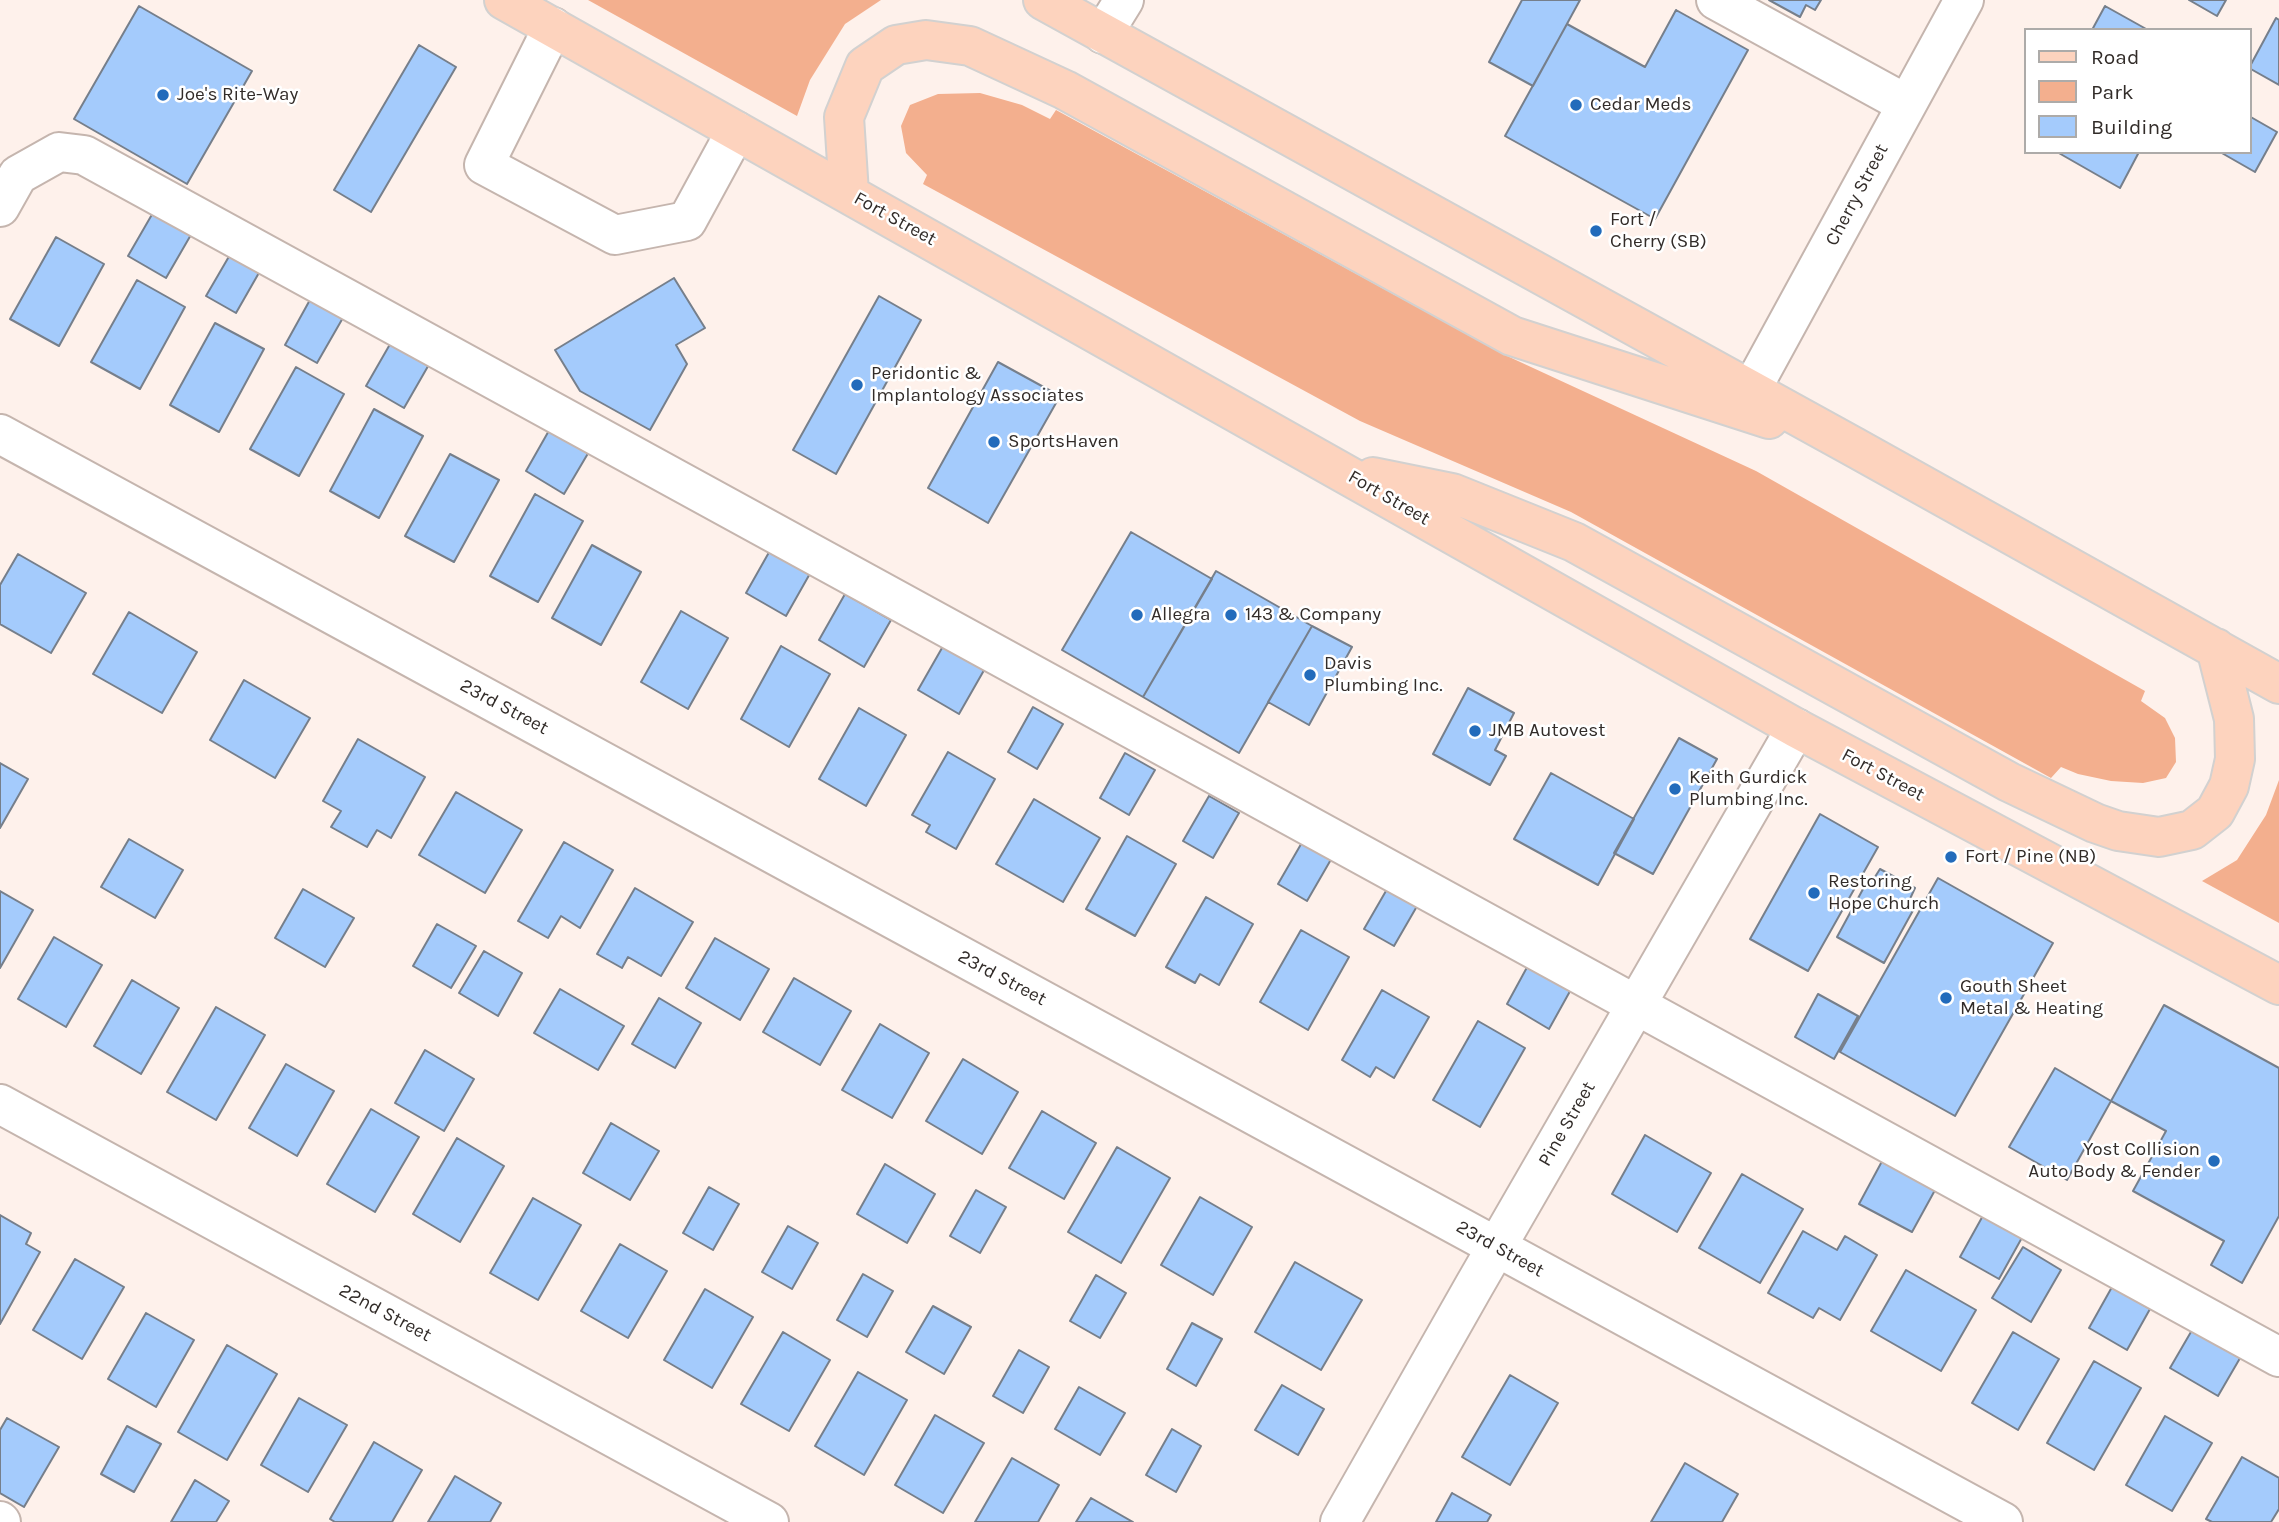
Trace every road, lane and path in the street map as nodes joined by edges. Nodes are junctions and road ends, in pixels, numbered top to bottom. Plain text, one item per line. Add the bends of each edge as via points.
1 (504, 0) edge
2 (1043, 0) edge
3 (1124, 0) edge
4 (1716, 0) edge
5 (1964, 0) edge
6 (553, 27) junction
7 (1103, 34) junction
8 (1906, 104) junction
9 (736, 131) junction
10 (849, 193) junction
11 (0, 207) edge
12 (1751, 390) junction
13 (0, 434) edge
14 (1854, 447) junction
15 (1343, 471) junction
16 (2216, 648) junction
17 (2279, 684) edge
18 (1796, 728) junction
19 (2279, 985) edge
20 (1636, 1004) junction
21 (0, 1104) edge
22 (1496, 1246) junction
23 (2279, 1357) edge
24 (1348, 1519) edge
25 (769, 1522) edge
26 (2003, 1522) edge

1 - 6 main road, Fort Street
2 - 7 main road
3 - 7 street
4 - 8 street
5 - 8 street, Cherry Street
6 - 9 main road, Fort Street
6 - 9 street via 484,165 615,235 687,221
7 - 12 main road
8 - 12 street, Cherry Street
9 - 10 main road, Fort Street
10 - 14 main road via 844,117 864,66 896,45 926,40 970,46 1065,90 1512,336
10 - 15 main road, Fort Street
11 - 20 street via 18,175 59,152 84,155
12 - 14 main road
13 - 22 street, 23rd Street
14 - 16 main road
15 - 16 main road via 1452,493 1574,542 2009,782 2118,831 2159,837 2192,830 2220,803 2235,759 2234,719
15 - 18 main road, Fort Street
16 - 17 main road
18 - 19 main road, Fort Street
18 - 20 street, Pine Street
20 - 22 street, Pine Street
20 - 23 street
21 - 25 street, 22nd Street
22 - 24 street, Pine Street
22 - 26 street, 23rd Street

